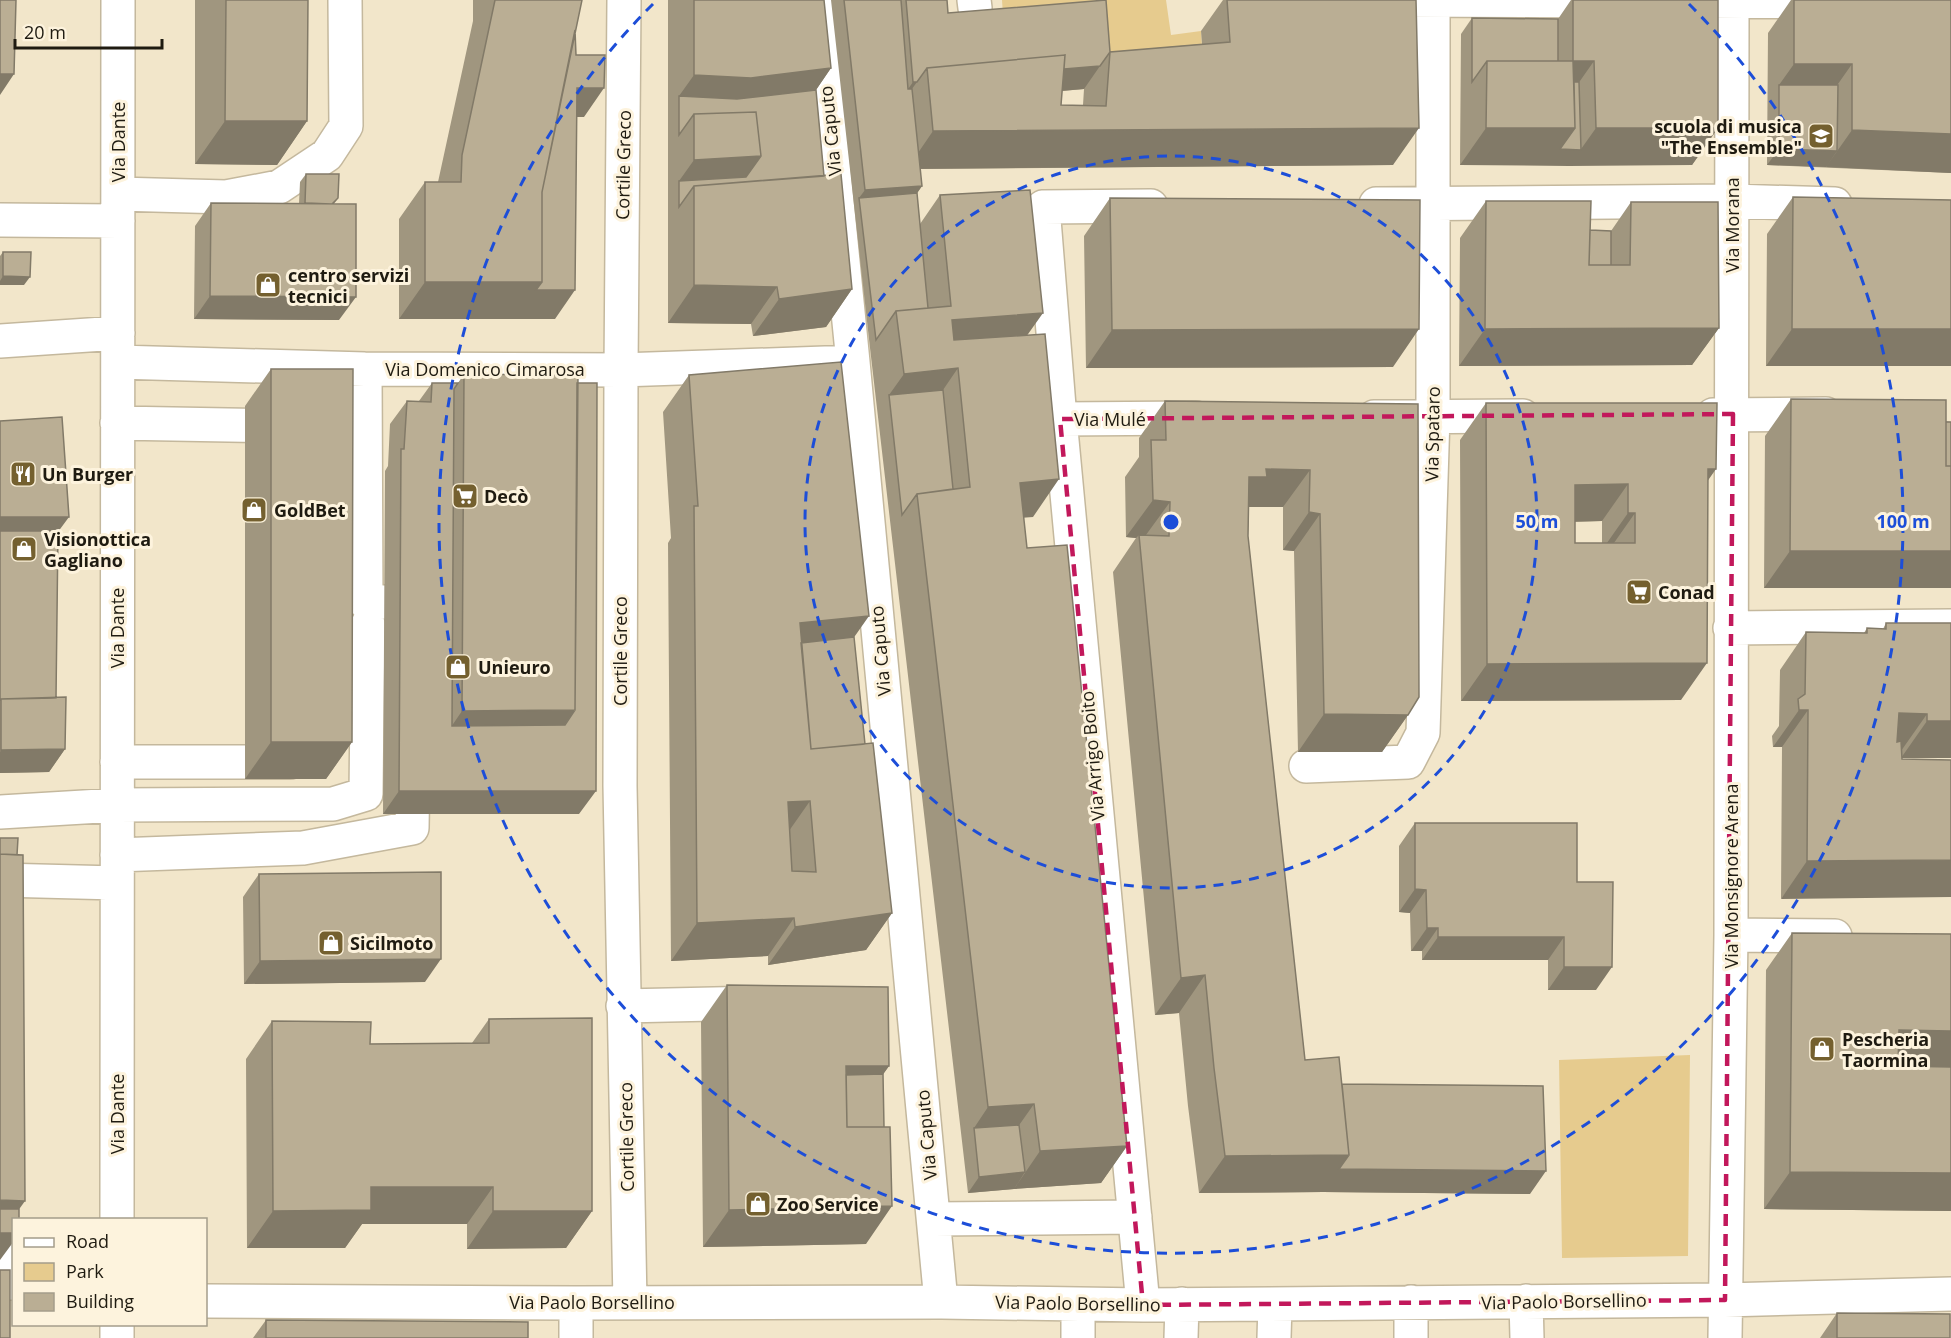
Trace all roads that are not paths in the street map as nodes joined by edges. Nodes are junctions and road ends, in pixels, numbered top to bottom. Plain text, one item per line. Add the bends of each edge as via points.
1 (118, 0) edge
2 (345, 0) edge
3 (624, 0) edge
4 (817, 0) edge
5 (1394, 0) edge
6 (1433, 1) edge
7 (1648, 1) edge
8 (1684, 1) edge
9 (1732, 1) edge
10 (1859, 3) edge
11 (1732, 201) junction
12 (1350, 204) edge
13 (1433, 204) junction
14 (1859, 204) edge
15 (1185, 206) edge
16 (118, 207) junction
17 (0, 220) edge
18 (0, 341) edge
19 (118, 348) junction
20 (853, 362) junction
21 (365, 369) junction
22 (621, 370) junction
23 (1733, 414) junction
24 (1859, 414) edge
25 (1685, 415) edge
26 (1433, 416) junction
27 (1553, 416) edge
28 (1340, 417) edge
29 (1223, 418) edge
30 (1060, 419) junction
31 (117, 423) junction
32 (291, 461) edge
33 (1951, 626) edge
34 (1730, 628) junction
35 (291, 727) edge
36 (413, 744) edge
37 (117, 762) junction
38 (1306, 766) dead end
39 (117, 805) junction
40 (0, 812) edge
41 (117, 869) junction
42 (0, 880) edge
43 (1731, 934) junction
44 (1870, 937) edge
45 (793, 1002) edge
46 (623, 1006) junction
47 (1135, 1217) junction
48 (117, 1218) edge
49 (934, 1220) junction
50 (1951, 1294) edge
51 (1725, 1300) junction
52 (207, 1301) edge
53 (1526, 1301) junction
54 (518, 1302) junction
55 (941, 1302) junction
56 (1411, 1302) junction
57 (576, 1303) junction
58 (630, 1303) junction
59 (1078, 1304) junction
60 (1182, 1304) junction
61 (1275, 1304) junction
62 (1143, 1305) junction
63 (518, 1338) edge
64 (576, 1338) edge
65 (1078, 1338) edge
66 (1181, 1338) edge
67 (1274, 1338) edge
68 (1411, 1338) edge
69 (1527, 1338) edge
70 (1725, 1338) edge

1 - 16 street, Via Dante
2 - 16 street via 346,126 327,155 279,187 226,197
3 - 22 street, Cortile Greco
4 - 20 street, Via Caputo
5 - 6 street
6 - 7 street
6 - 13 street, Via Spataro
8 - 9 street
9 - 10 street
9 - 11 street, Via Morana
11 - 13 street
11 - 14 street
11 - 23 street, Via Morana
12 - 13 street
13 - 26 street, Via Spataro
15 - 30 street, Via Arrigo Boito via 1043,207
16 - 17 street
16 - 19 street, Via Dante
18 - 19 street, Via Domenico Cimarosa
19 - 21 street, Via Domenico Cimarosa
19 - 31 street, Via Dante
20 - 22 street, Via Domenico Cimarosa
20 - 49 street, Via Caputo
21 - 22 street, Via Domenico Cimarosa
21 - 39 street via 366,603 376,613 366,794 333,804
22 - 46 street, Cortile Greco
23 - 24 street
23 - 25 street
23 - 34 street, Via Monsignore Arena
26 - 27 street
26 - 28 street
26 - 38 street, Via Spataro via 1423,733 1408,762
29 - 30 street, Via Mulé
30 - 47 street, Via Arrigo Boito
31 - 32 street via 291,426
31 - 37 street, Via Dante
33 - 34 street
34 - 43 street, Via Monsignore Arena
35 - 37 street via 291,762
36 - 41 street via 424,802 412,828 303,848
37 - 39 street, Via Dante
39 - 40 street
39 - 41 street, Via Dante
41 - 42 street
41 - 48 street, Via Dante
43 - 44 street
43 - 51 street, Via Monsignore Arena
45 - 46 street
46 - 58 street, Cortile Greco
47 - 49 street
47 - 62 street, Via Arrigo Boito
49 - 55 street, Via Caputo
50 - 51 street, Via Paolo Borsellino
51 - 53 street, Via Paolo Borsellino
51 - 70 street, Via Monsignore Arena
52 - 54 street, Via Paolo Borsellino
53 - 56 street, Via Paolo Borsellino
53 - 69 street
54 - 57 street, Via Paolo Borsellino
54 - 63 street
55 - 58 street, Via Paolo Borsellino
55 - 59 street, Via Paolo Borsellino
56 - 61 street, Via Paolo Borsellino
56 - 68 street
57 - 58 street, Via Paolo Borsellino
57 - 64 street
59 - 62 street, Via Paolo Borsellino
59 - 65 street
60 - 61 street, Via Paolo Borsellino
60 - 62 street, Via Paolo Borsellino
60 - 66 street
61 - 67 street

